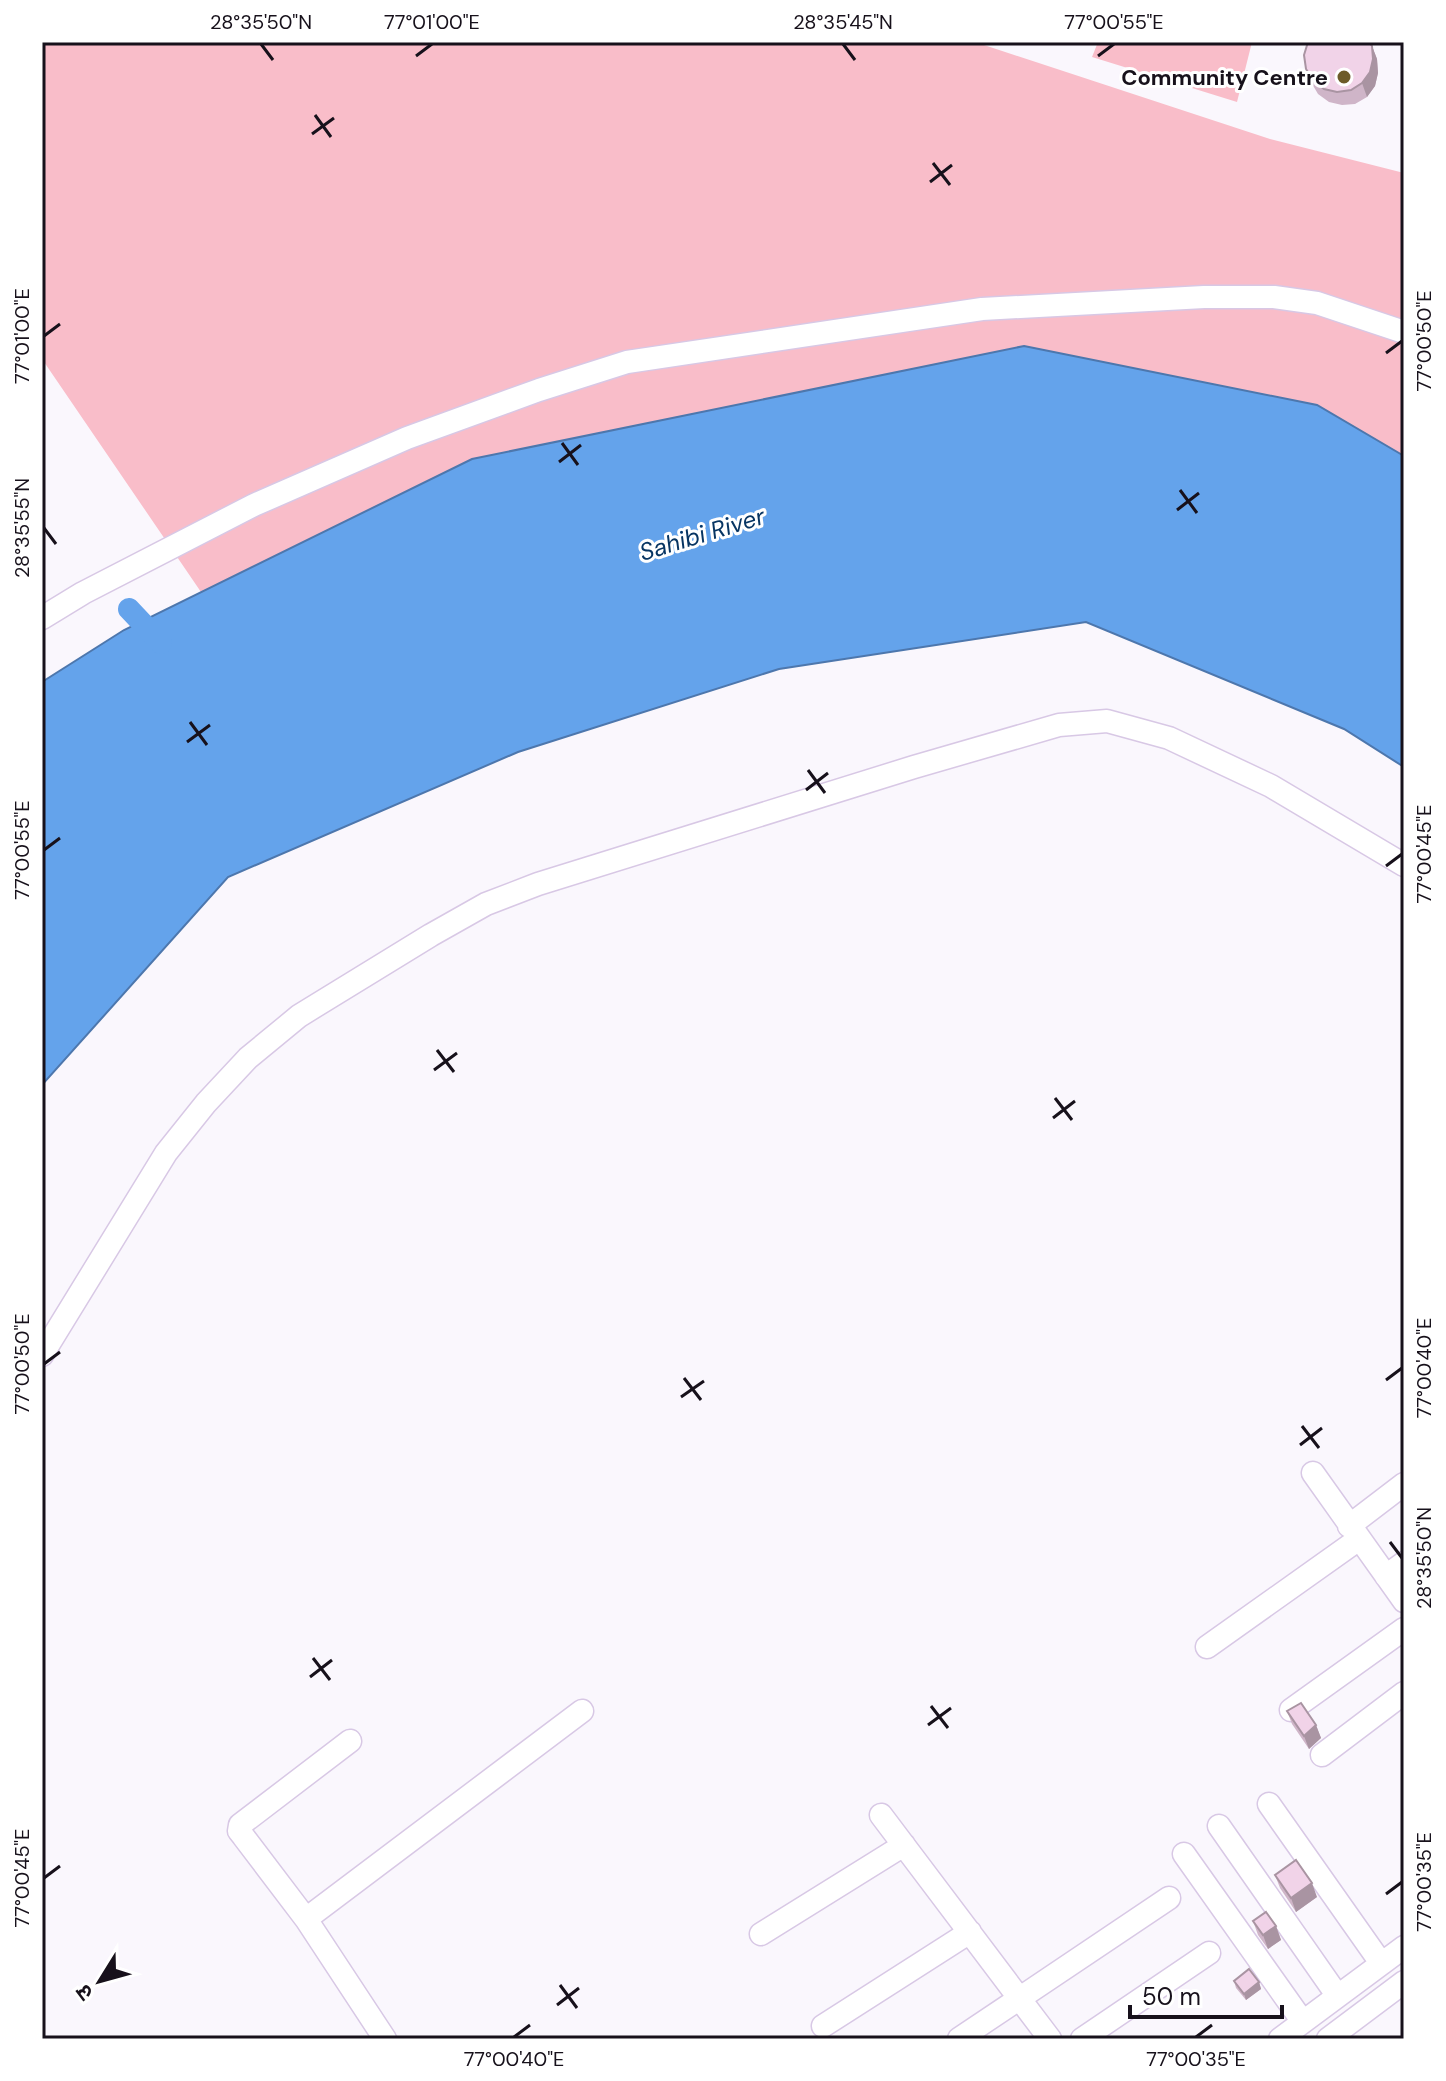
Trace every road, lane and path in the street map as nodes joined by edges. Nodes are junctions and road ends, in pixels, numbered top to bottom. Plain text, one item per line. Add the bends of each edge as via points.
1 (1404, 332) edge
2 (42, 618) edge
3 (1404, 865) edge
4 (42, 1355) edge
5 (1313, 1473) dead end
6 (1404, 1484) edge
7 (1354, 1532) junction
8 (1395, 1570) edge
9 (1404, 1601) edge
10 (1404, 1629) edge
11 (1207, 1647) dead end
12 (1404, 1693) edge
13 (1291, 1710) edge
14 (582, 1711) dead end
15 (350, 1741) dead end
16 (1322, 1755) dead end
17 (1269, 1804) dead end
18 (881, 1815) dead end
19 (1219, 1826) dead end
20 (904, 1845) junction
21 (1184, 1854) dead end
22 (1169, 1898) dead end
23 (306, 1919) junction
24 (970, 1932) junction
25 (761, 1934) dead end
26 (1404, 1947) edge
27 (1209, 1953) dead end
28 (1381, 1963) junction
29 (1404, 1982) edge
30 (1337, 1995) junction
31 (1019, 1997) junction
32 (1303, 2022) junction
33 (823, 2026) dead end
34 (385, 2039) edge
35 (959, 2039) edge
36 (1050, 2039) edge
37 (1082, 2039) edge
38 (1280, 2039) edge
39 (1328, 2039) edge

1 - 2 street via 1317,303 1204,297 982,309 627,362 407,438 254,505
3 - 4 street via 1271,786 1169,738 1107,721 1059,725 538,884 486,904 431,935 299,1016 248,1058 166,1153
5 - 7 street
6 - 7 street
7 - 8 street
7 - 11 street
8 - 9 street
10 - 13 street
12 - 16 street
14 - 23 street
15 - 23 street via 240,1825 239,1831
17 - 28 street
18 - 20 street
19 - 30 street
20 - 24 street
20 - 25 street
21 - 32 street
22 - 31 street
23 - 34 street
24 - 31 street
24 - 33 street
26 - 28 street
27 - 37 street
28 - 30 street
29 - 39 street
30 - 32 street
31 - 35 street
31 - 36 street
32 - 38 street

